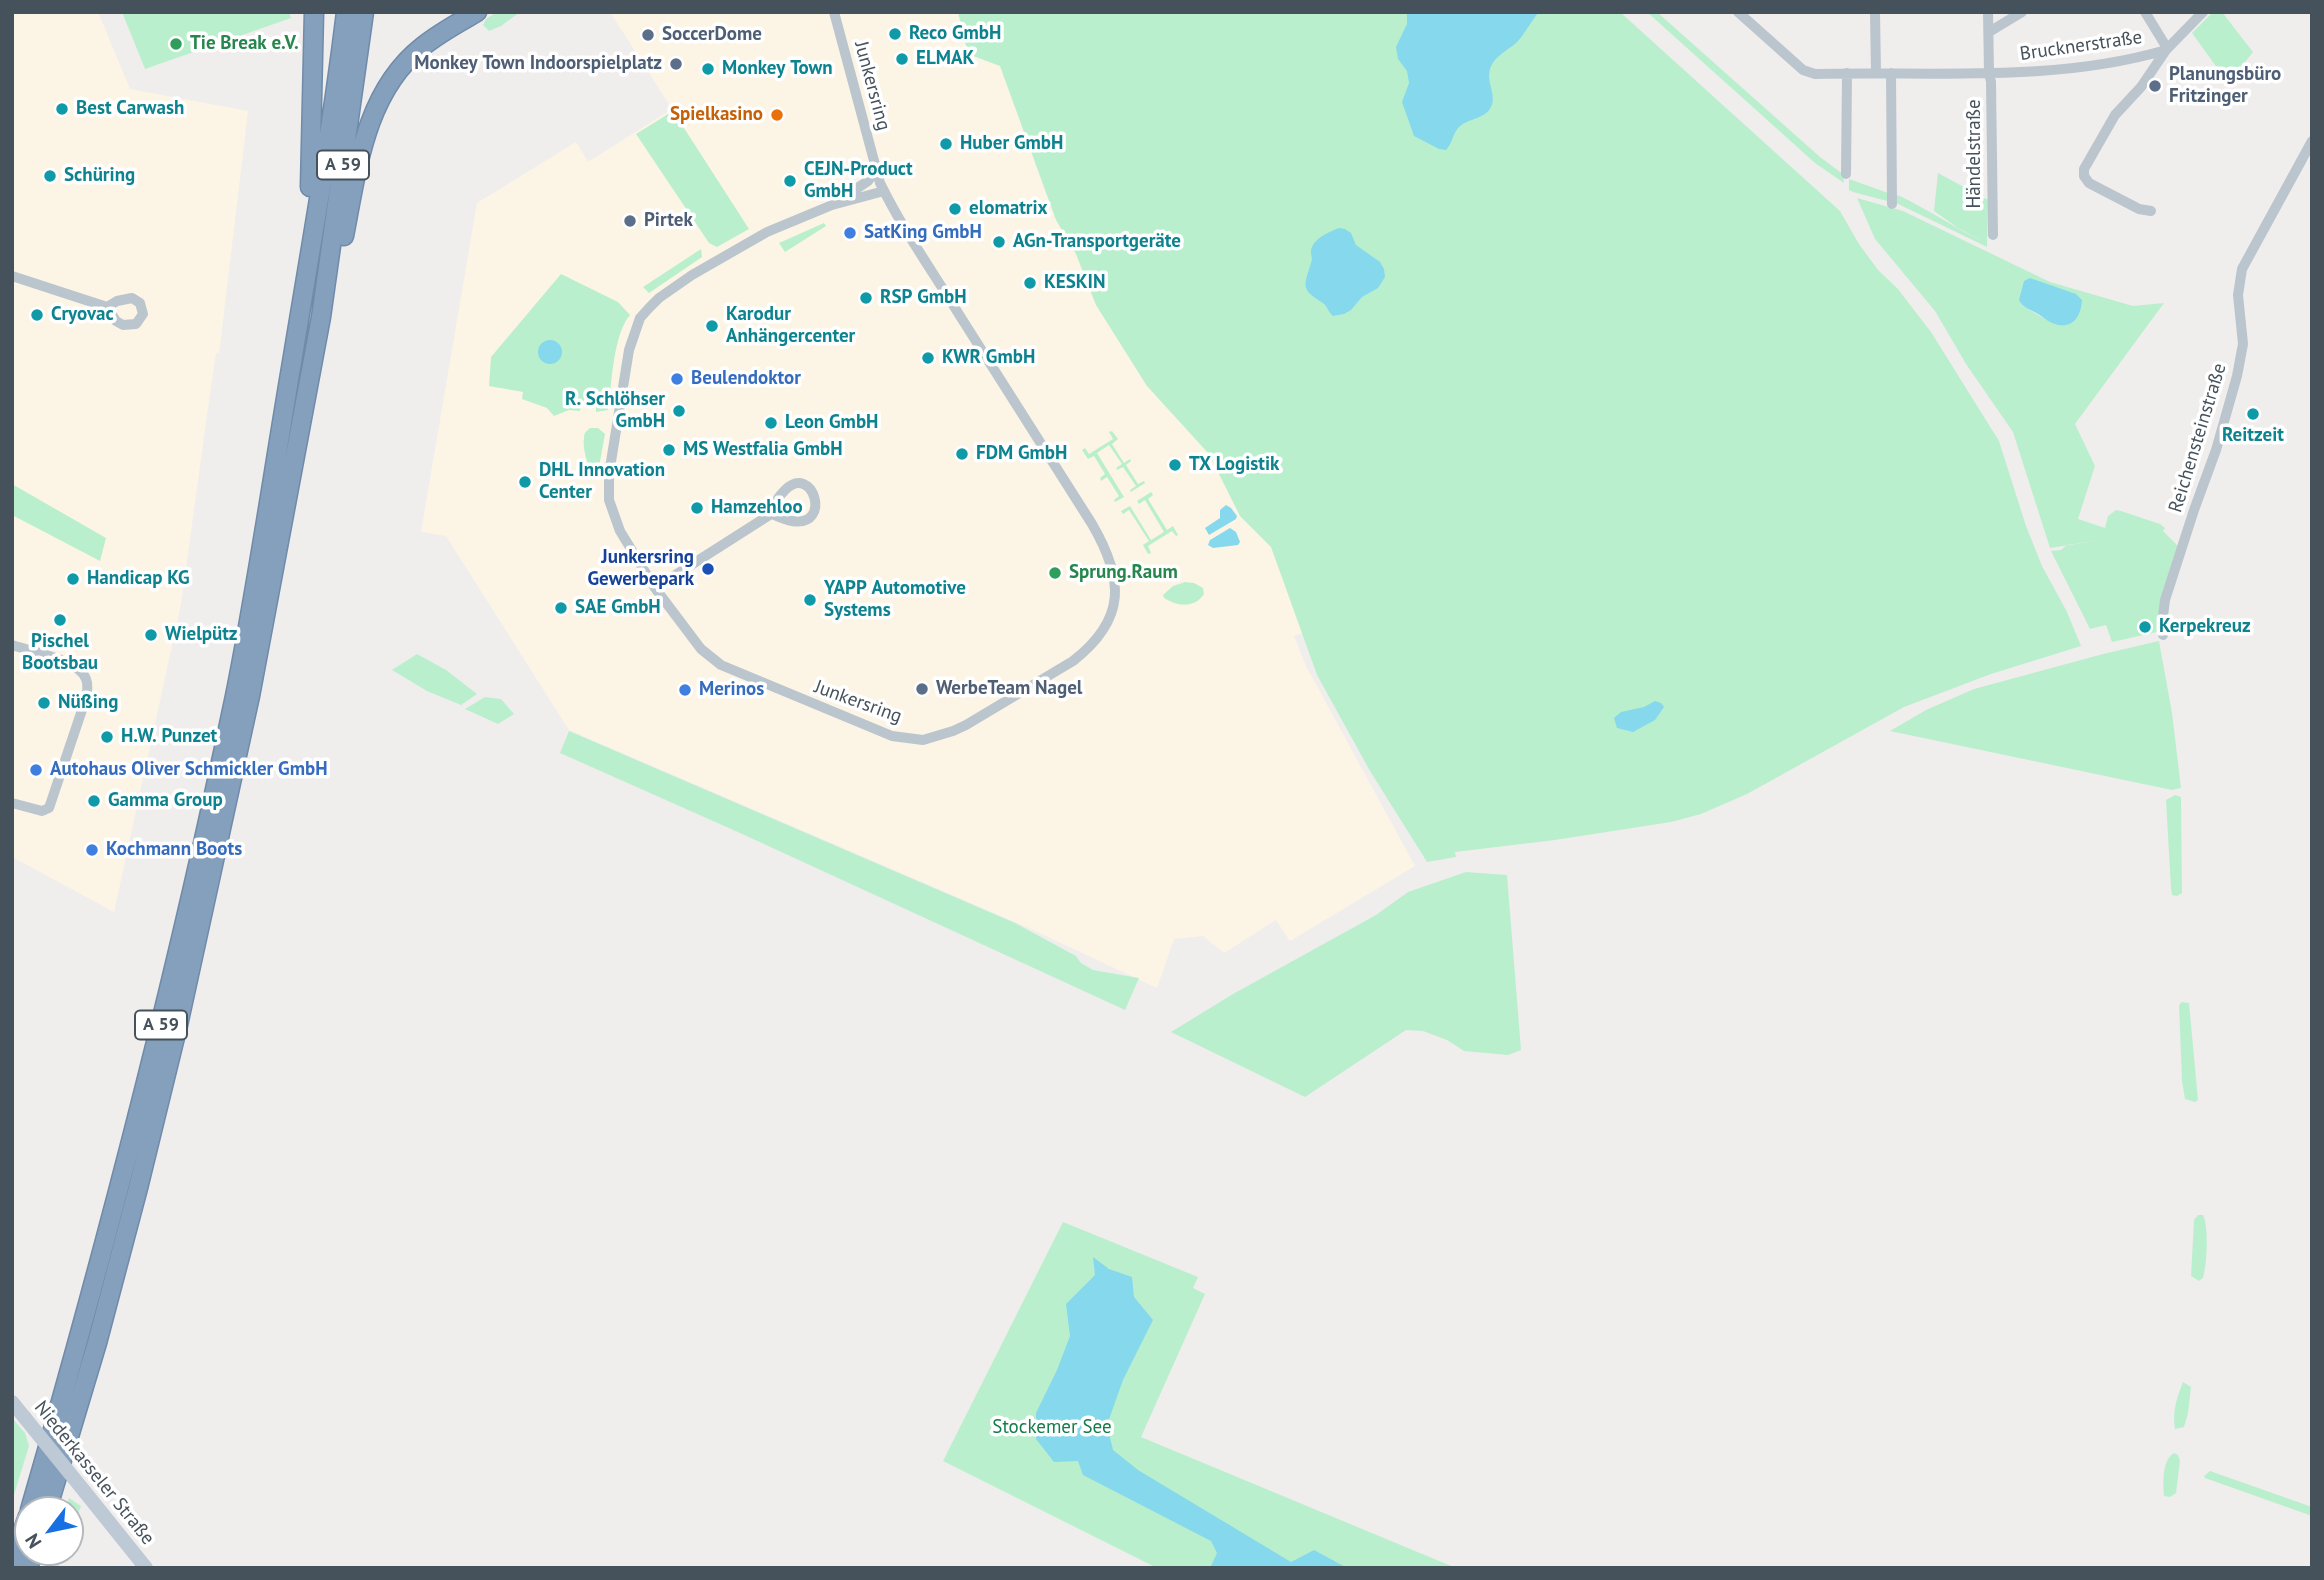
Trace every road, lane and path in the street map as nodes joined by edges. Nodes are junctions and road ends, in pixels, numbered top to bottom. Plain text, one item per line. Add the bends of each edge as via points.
1 (314, 12) edge
2 (346, 12) edge
3 (363, 12) edge
4 (477, 12) edge
5 (834, 12) edge
6 (1738, 12) edge
7 (1875, 12) edge
8 (1988, 12) edge
9 (2022, 12) edge
10 (2145, 12) edge
11 (2203, 12) edge
12 (1989, 33) junction
13 (2166, 49) junction
14 (2130, 61) junction
15 (1847, 73) junction
16 (1875, 73) junction
17 (1891, 73) junction
18 (1989, 73) junction
19 (2143, 82) junction
20 (2312, 141) edge
21 (876, 170) junction
22 (1846, 174) dead end
23 (884, 191) junction
24 (1892, 204) dead end
25 (832, 205) junction
26 (2151, 211) dead end
27 (1993, 235) dead end
28 (12, 276) edge
29 (304, 288) junction
30 (107, 307) dead end
31 (321, 317) junction
32 (771, 514) junction
33 (655, 588) junction
34 (2164, 635) dead end
35 (12, 646) edge
36 (12, 803) edge
37 (12, 1402) edge
38 (34, 1496) edge
39 (51, 1496) edge
40 (146, 1568) edge

1 - 29 highway
2 - 29 highway, A 59
3 - 31 highway, A 59
4 - 31 highway via 421,47 376,107
5 - 21 street, Junkersring
6 - 15 street, Händelstraße via 1804,70
7 - 16 street
8 - 12 street, Händelstraße
9 - 12 street
10 - 13 street
11 - 13 street, Brucknerstraße
12 - 18 street, Händelstraße
13 - 14 street, Brucknerstraße
13 - 19 street
14 - 18 street, Brucknerstraße
14 - 19 street via 2142,67
15 - 16 street, Händelstraße
15 - 22 street
16 - 17 street, Händelstraße
17 - 18 street, Händelstraße
17 - 24 street
18 - 27 street, Händelstraße
19 - 26 street via 2115,115 2084,172 2090,183
20 - 34 street, Reichensteinstraße via 2242,269 2238,295 2243,344 2237,376 2165,600
21 - 23 street, Junkersring
21 - 25 street, Junkersring via 869,181
23 - 25 street, Junkersring
23 - 33 street, Junkersring via 1102,541 1116,592 1102,634 1064,666 966,725 923,740 892,736 721,665 701,649
25 - 33 street, Junkersring via 767,232 700,270 659,298 640,318 627,363 608,489 614,519
28 - 30 street
29 - 38 highway, A 59 via 235,695 121,1187
31 - 39 highway, A 59 via 250,696 178,1025 101,1330
32 - 32 street via 794,522 814,512 817,500 807,486 791,486 773,505
32 - 33 street
35 - 36 street via 72,664 88,686 52,804 42,811
37 - 40 main road, Niederkasseler Straße, bridge

